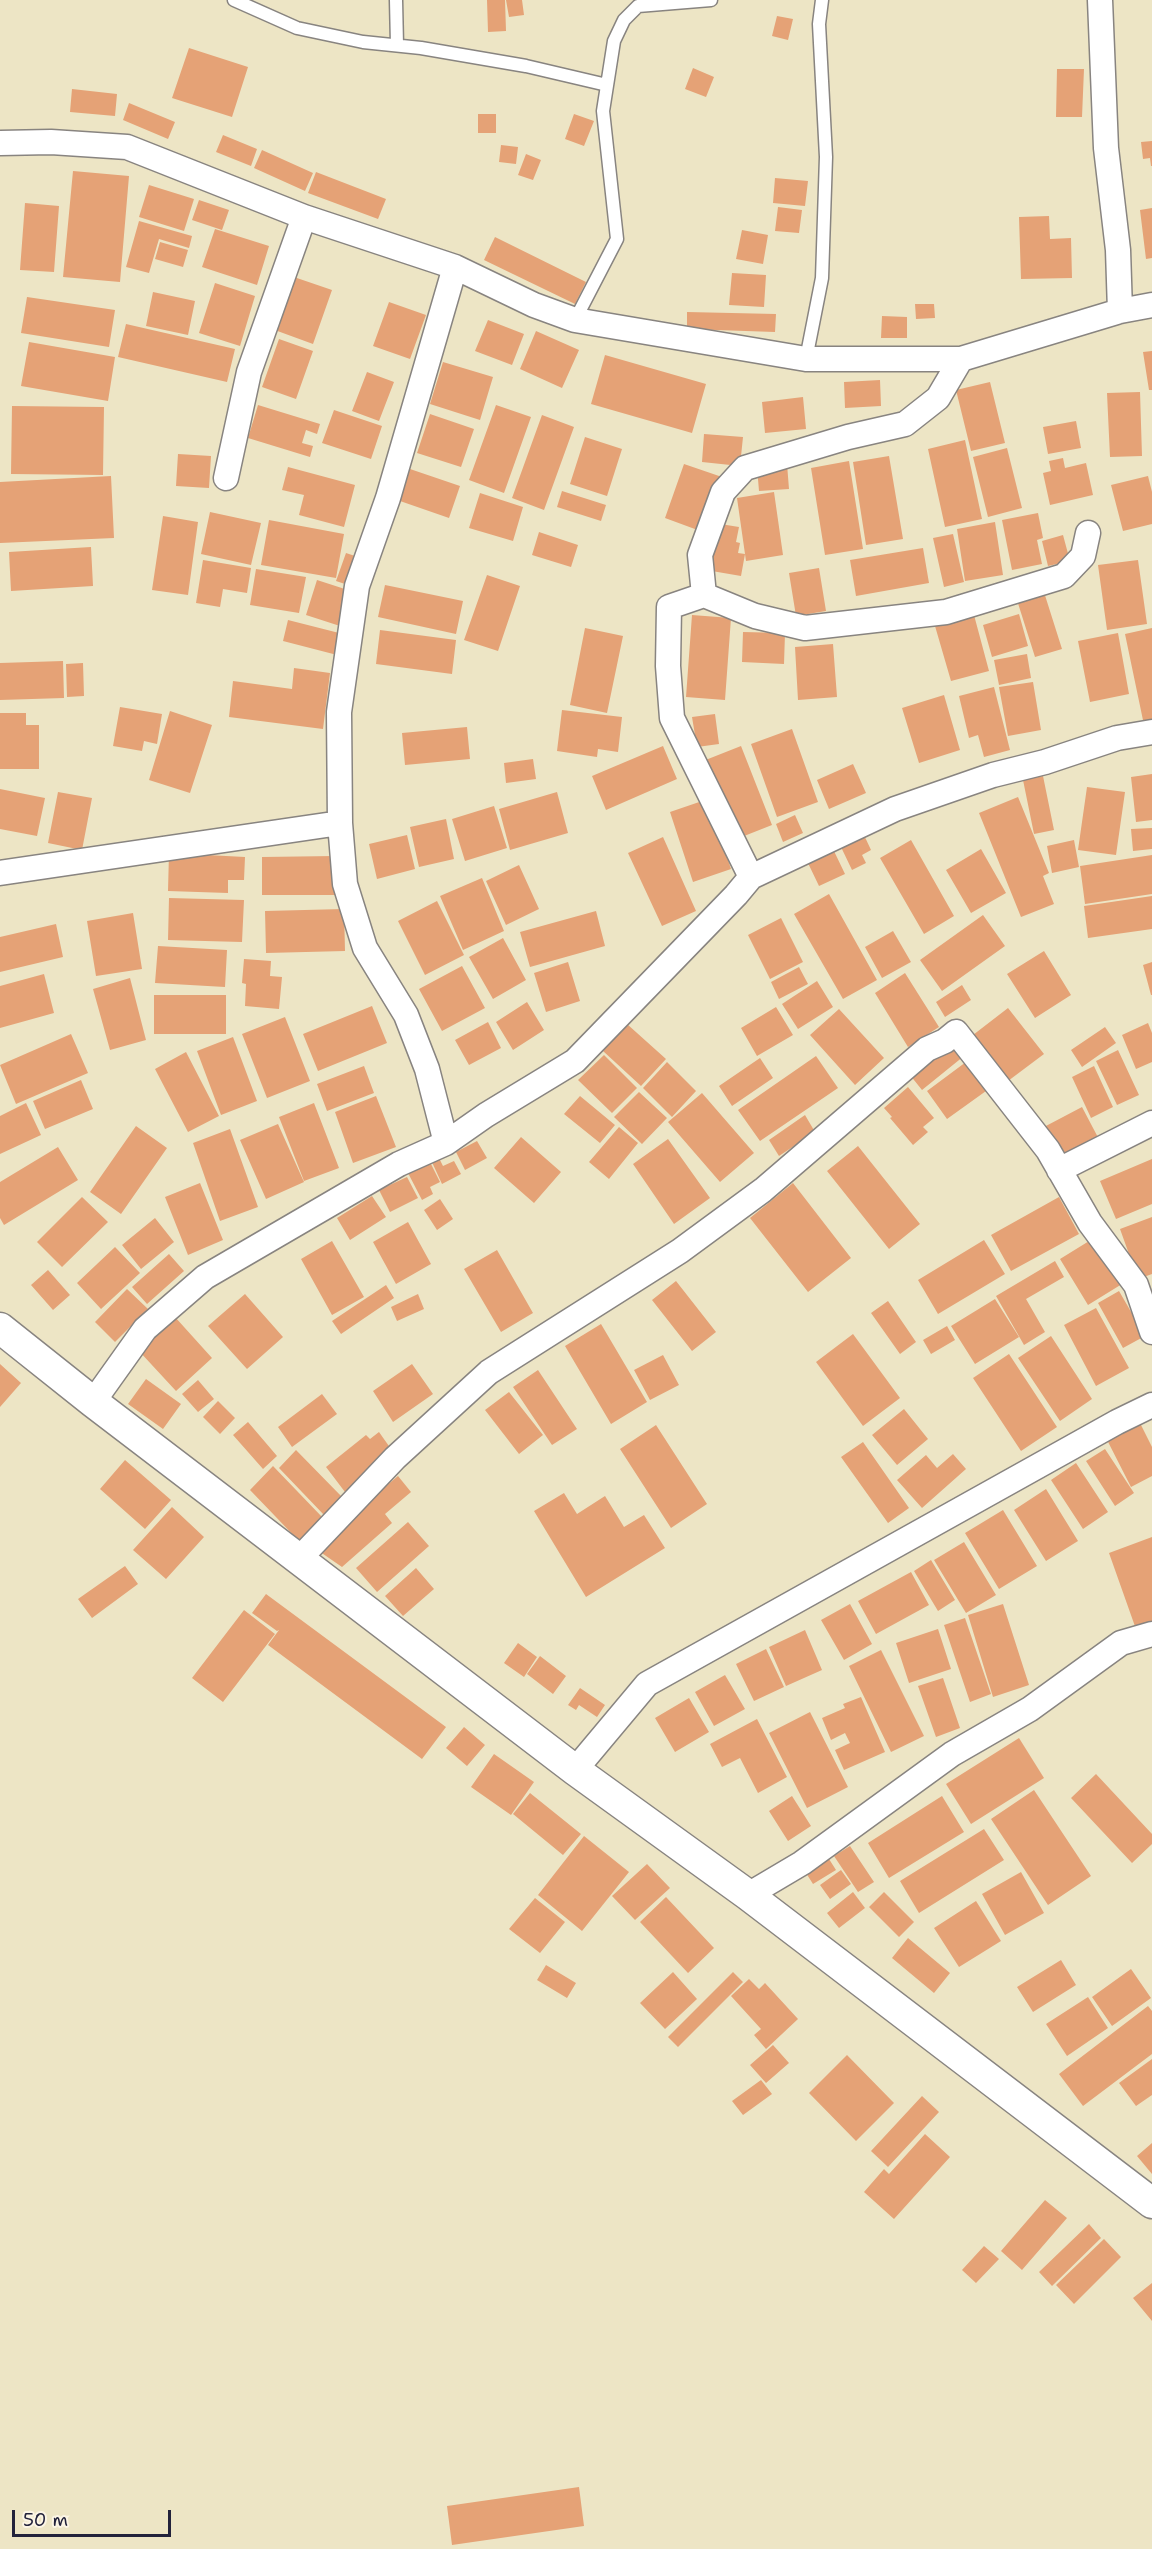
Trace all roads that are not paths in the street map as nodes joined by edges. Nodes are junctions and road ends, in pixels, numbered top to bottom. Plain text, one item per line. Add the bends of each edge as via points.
1 (234, 0) edge
2 (396, 0) edge
3 (711, 0) edge
4 (822, 0) edge
5 (1100, 0) edge
6 (397, 45) junction
7 (608, 85) junction
8 (0, 143) edge
9 (304, 218) junction
10 (455, 267) junction
11 (1152, 305) edge
12 (1120, 311) junction
13 (574, 320) junction
14 (806, 359) junction
15 (961, 359) junction
16 (226, 478) dead end
17 (1088, 533) dead end
18 (704, 595) junction
19 (1152, 732) edge
20 (340, 823) junction
21 (0, 873) edge
22 (750, 877) junction
23 (1152, 1123) edge
24 (446, 1143) junction
25 (1059, 1170) junction
26 (0, 1328) edge
27 (1152, 1332) edge
28 (93, 1402) junction
29 (1152, 1405) edge
30 (298, 1560) junction
31 (1152, 1634) edge
32 (575, 1770) junction
33 (748, 1895) junction
34 (1152, 2203) edge

1 - 6 lane via 297,27 363,42
2 - 6 lane
3 - 7 lane via 638,6 624,20 614,41
4 - 14 lane via 819,24 826,157 822,278
5 - 12 street via 1106,148 1118,250
6 - 7 lane via 526,66
7 - 13 lane via 603,111 617,239
8 - 9 street via 127,147
9 - 10 street
9 - 16 street via 249,372
10 - 13 street
10 - 20 street via 388,498 357,586 339,712
11 - 12 street
12 - 15 street
13 - 14 street
14 - 15 street
15 - 18 street via 938,398 905,424 746,468 723,492 700,555
17 - 18 street via 1083,556 1065,576 945,612 805,628 755,616
18 - 22 street via 669,607 672,718
19 - 22 street via 1117,738 993,775 896,809
20 - 21 street
20 - 24 street via 345,884 365,948 406,1015 428,1069
22 - 24 street via 575,1061 486,1114
23 - 25 street
24 - 28 street via 399,1164 205,1277 146,1329
25 - 27 street via 1090,1223 1136,1285
25 - 30 street via 1048,1150 956,1032 927,1049 810,1152 680,1251 489,1372 395,1458
26 - 28 street
28 - 30 street
29 - 32 street via 647,1684
30 - 32 street
31 - 33 street via 1121,1643 1029,1709 934,1767 802,1863
32 - 33 street
33 - 34 street

